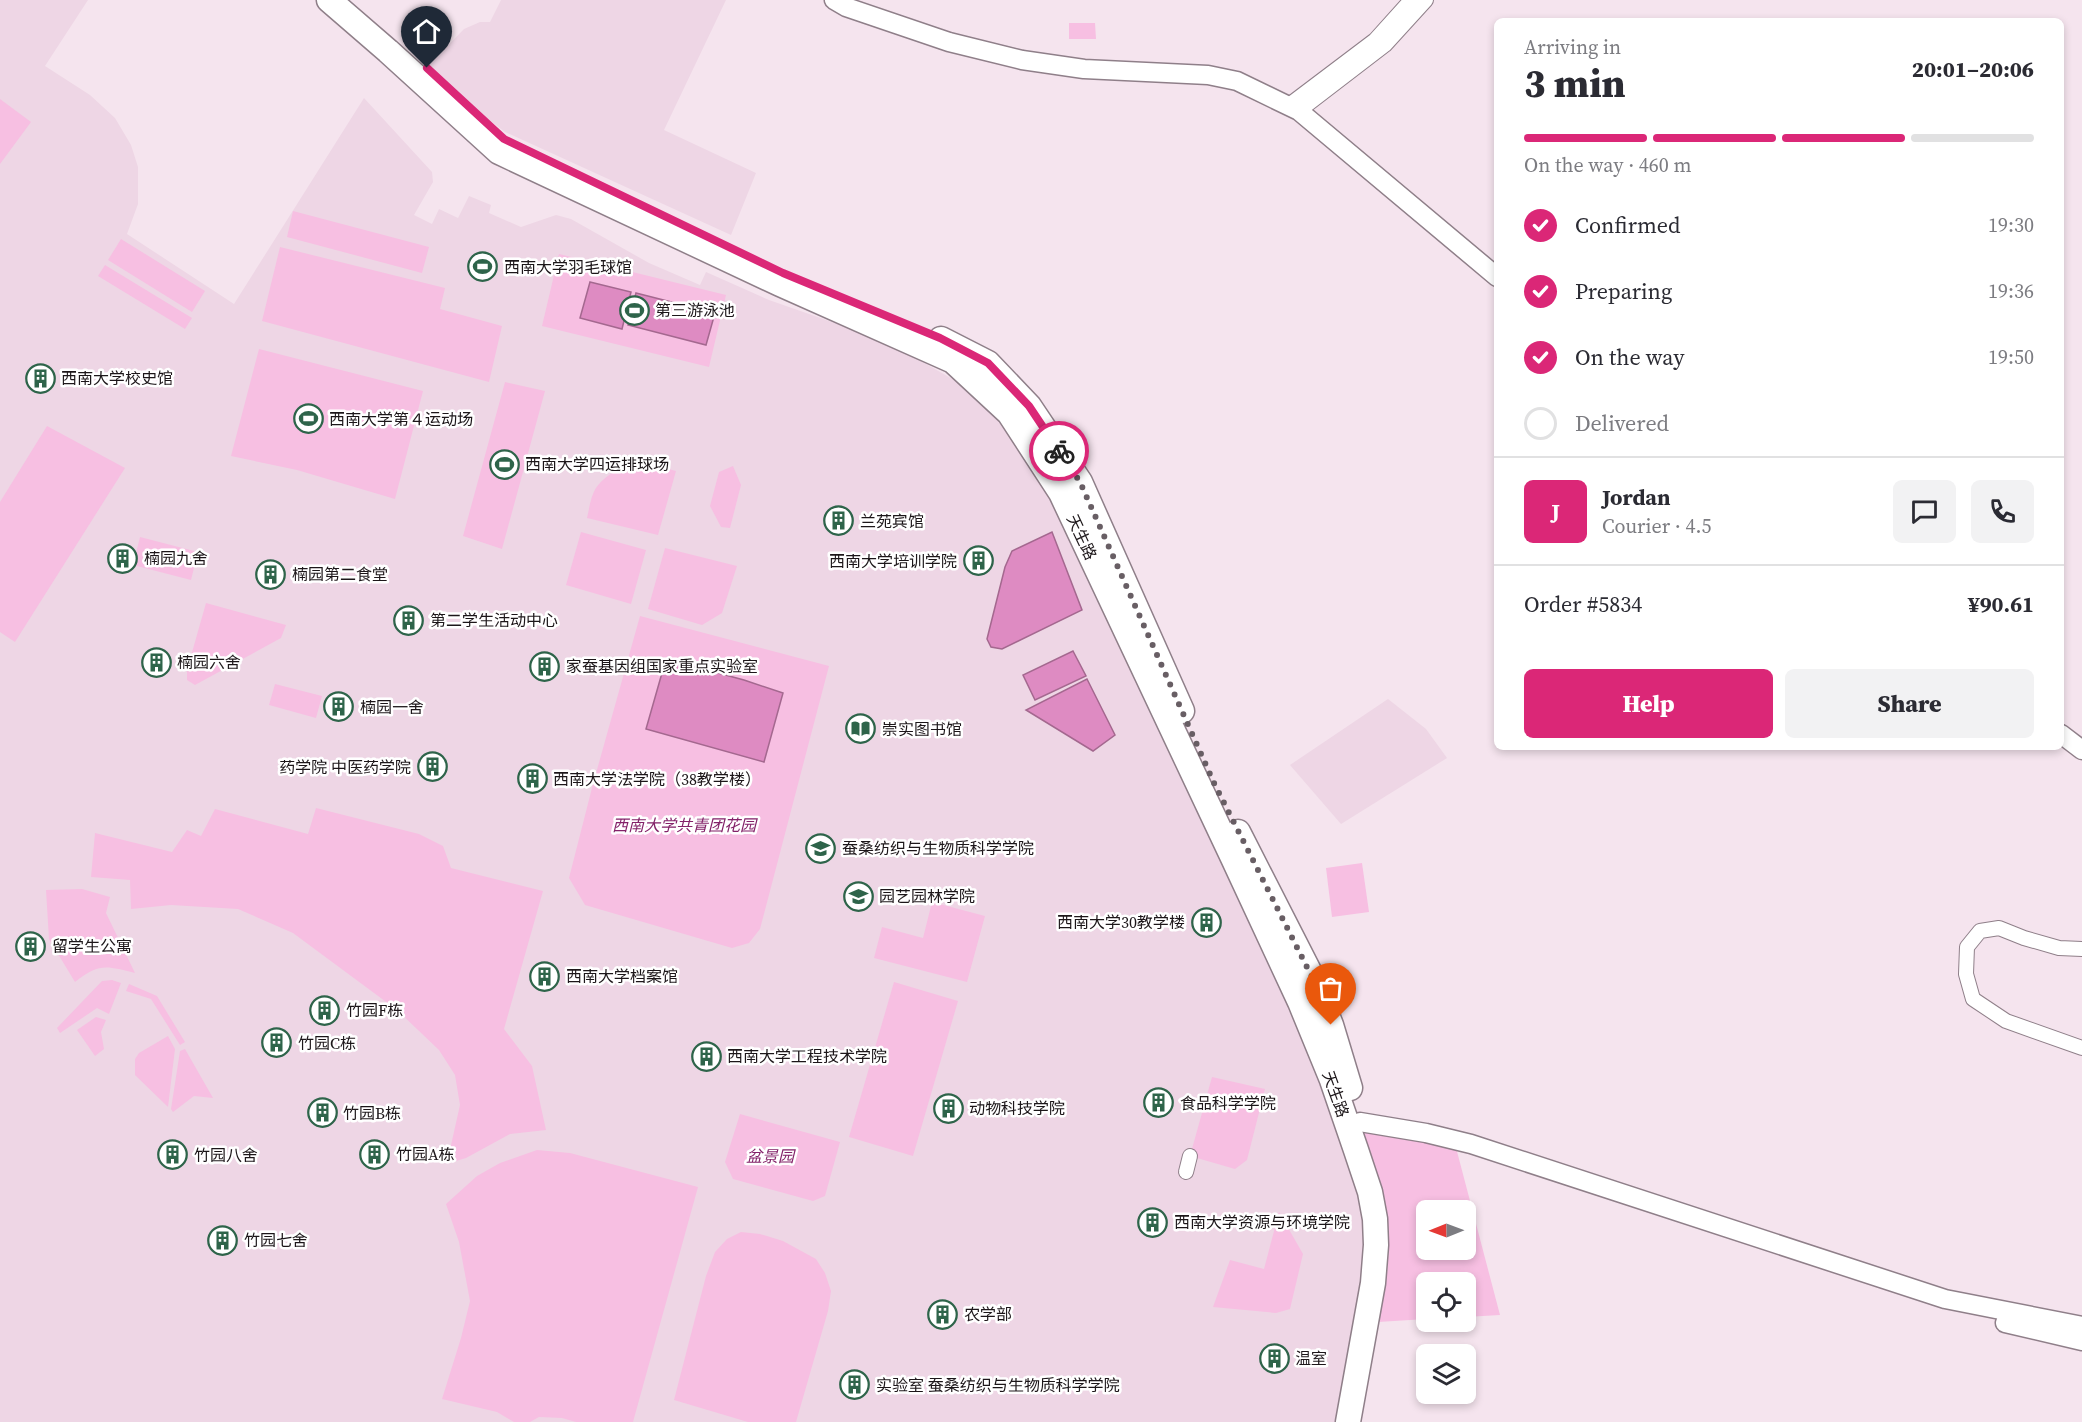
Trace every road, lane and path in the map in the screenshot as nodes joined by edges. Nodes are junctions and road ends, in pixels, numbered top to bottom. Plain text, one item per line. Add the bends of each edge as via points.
1 (329, 0) edge
2 (353, 0) edge
3 (834, 0) edge
4 (1411, 0) edge
5 (1426, 0) edge
6 (1294, 108) junction
7 (1494, 275) edge
8 (2064, 736) edge
9 (2082, 750) edge
10 (2082, 949) edge
11 (2082, 1048) edge
12 (1360, 1122) junction
13 (1190, 1156) dead end
14 (1186, 1172) dead end
15 (1817, 1257) junction
16 (2082, 1326) edge
17 (2082, 1341) edge
18 (1348, 1422) edge
19 (1361, 1422) edge

1 - 18 highway, 天生路 via 499,152 953,362 1009,412 1061,493 1208,804 1300,1002 1356,1150 1370,1192 1376,1245
2 - 12 highway, 天生路 via 504,139 783,273 940,338 988,363 1029,406 1080,482 1214,783 1313,979
3 - 6 street via 950,42 1022,60 1084,69 1208,75 1237,81
4 - 6 street via 1375,40
5 - 6 street via 1385,45
6 - 7 street
8 - 9 street
10 - 11 street via 2059,948 1999,928 1980,931 1967,947 1966,974 1973,999 2006,1021
12 - 15 street via 1471,1144
12 - 19 highway, 天生路 via 1386,1216 1388,1246
13 - 14 street
15 - 16 street via 1945,1299
15 - 17 street via 1946,1308

